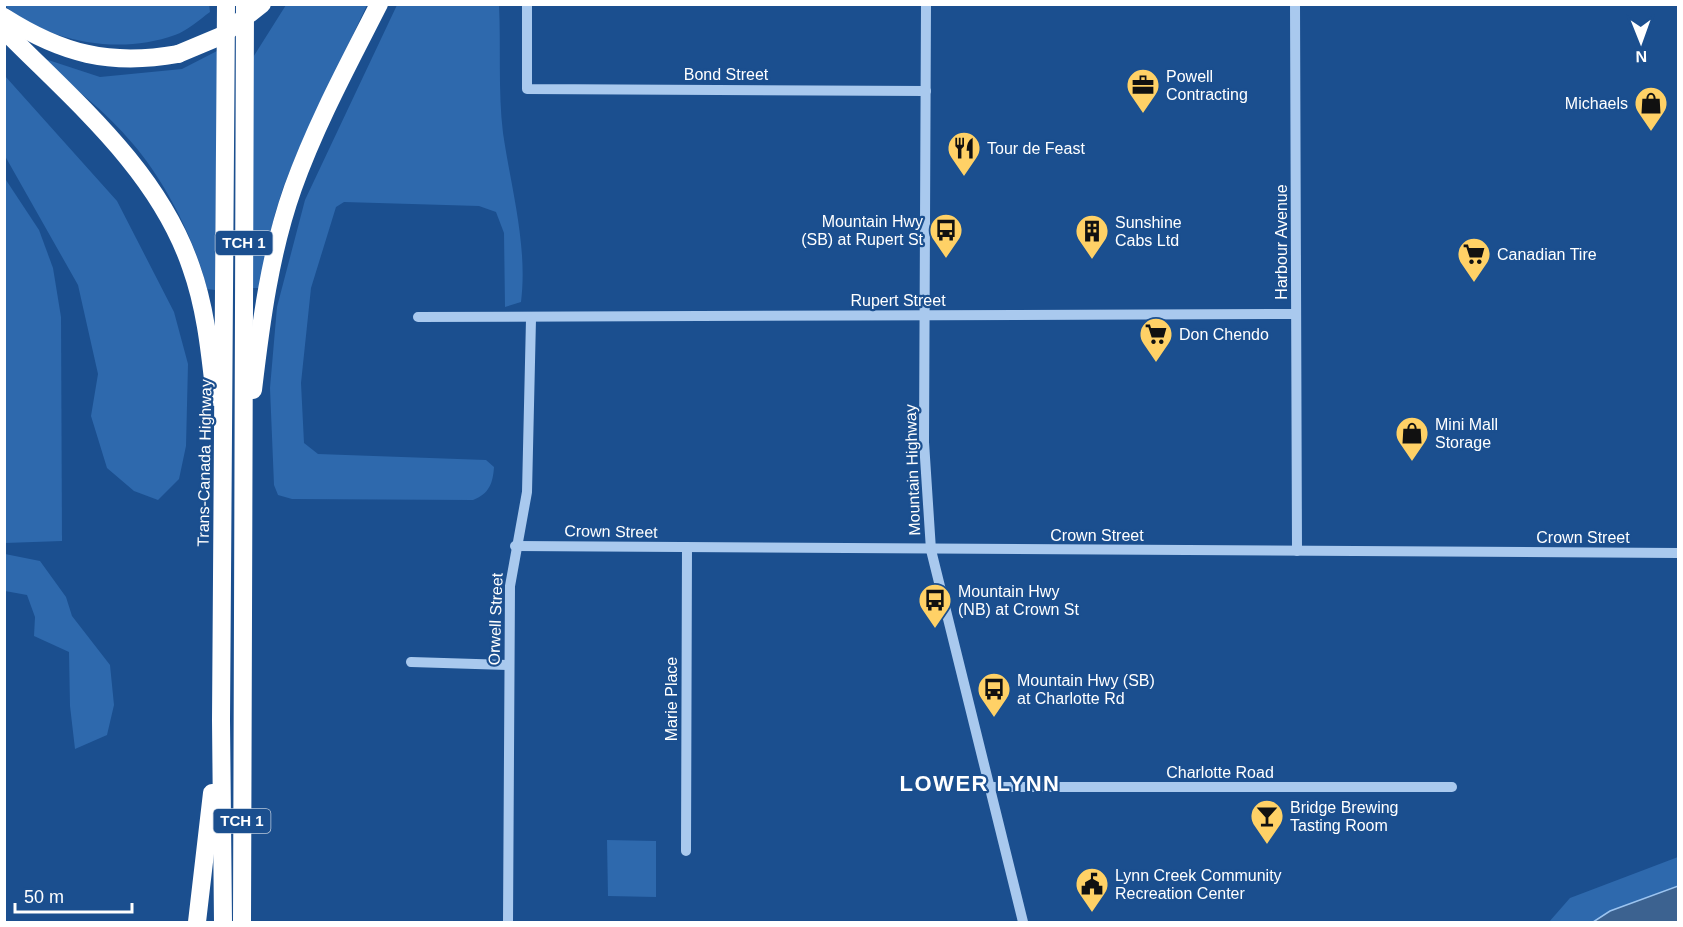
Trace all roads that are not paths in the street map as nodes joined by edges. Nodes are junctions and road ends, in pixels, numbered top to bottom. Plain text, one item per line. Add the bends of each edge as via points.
1 (226, 4) edge
2 (245, 4) edge
3 (262, 4) edge
4 (379, 4) edge
5 (527, 4) edge
6 (926, 4) edge
7 (1295, 4) edge
8 (4, 17) edge
9 (4, 30) edge
10 (926, 91) junction
11 (1296, 314) junction
12 (925, 315) junction
13 (418, 317) dead end
14 (531, 319) junction
15 (233, 480) junction
16 (515, 546) junction
17 (687, 547) junction
18 (931, 550) junction
19 (1297, 551) junction
20 (1678, 553) edge
21 (411, 662) dead end
22 (508, 665) junction
23 (221, 720) junction
24 (242, 720) junction
25 (1452, 786) dead end
26 (988, 787) junction
27 (686, 851) dead end
28 (197, 922) edge
29 (223, 922) edge
30 (242, 922) edge
31 (254, 922) edge
32 (508, 922) edge
33 (1023, 922) edge

1 - 15 highway, Trans-Canada Highway / TCH 1
2 - 15 highway, Trans-Canada Highway / TCH 1
3 - 8 highway, bridge via 220,36 178,54 128,59 75,52 49,43
4 - 15 highway via 318,126 282,223
5 - 10 street, Bond Street via 527,89
6 - 10 street, Mountain Highway
7 - 11 street, Harbour Avenue
9 - 15 highway via 121,150 156,197 182,242 206,323
10 - 12 street, Mountain Highway
11 - 12 street, Rupert Street
11 - 19 street, Harbour Avenue
12 - 14 street, Rupert Street
12 - 18 street, Mountain Highway via 924,442
13 - 14 street, Rupert Street
14 - 16 street, Orwell Street via 527,492
15 - 23 highway, Trans-Canada Highway / TCH 1
15 - 24 highway, Trans-Canada Highway / TCH 1
16 - 17 street, Crown Street
16 - 22 street, Orwell Street
17 - 18 street, Crown Street
17 - 27 street, Marie Place
18 - 19 street, Crown Street
18 - 26 street, Mountain Highway
19 - 20 street, Crown Street
21 - 22 street
22 - 32 street, Orwell Street
23 - 28 highway
23 - 29 highway, Trans-Canada Highway / TCH 1
24 - 30 highway, Trans-Canada Highway / TCH 1
24 - 31 highway
25 - 26 street, Charlotte Road
26 - 33 street, Mountain Highway

